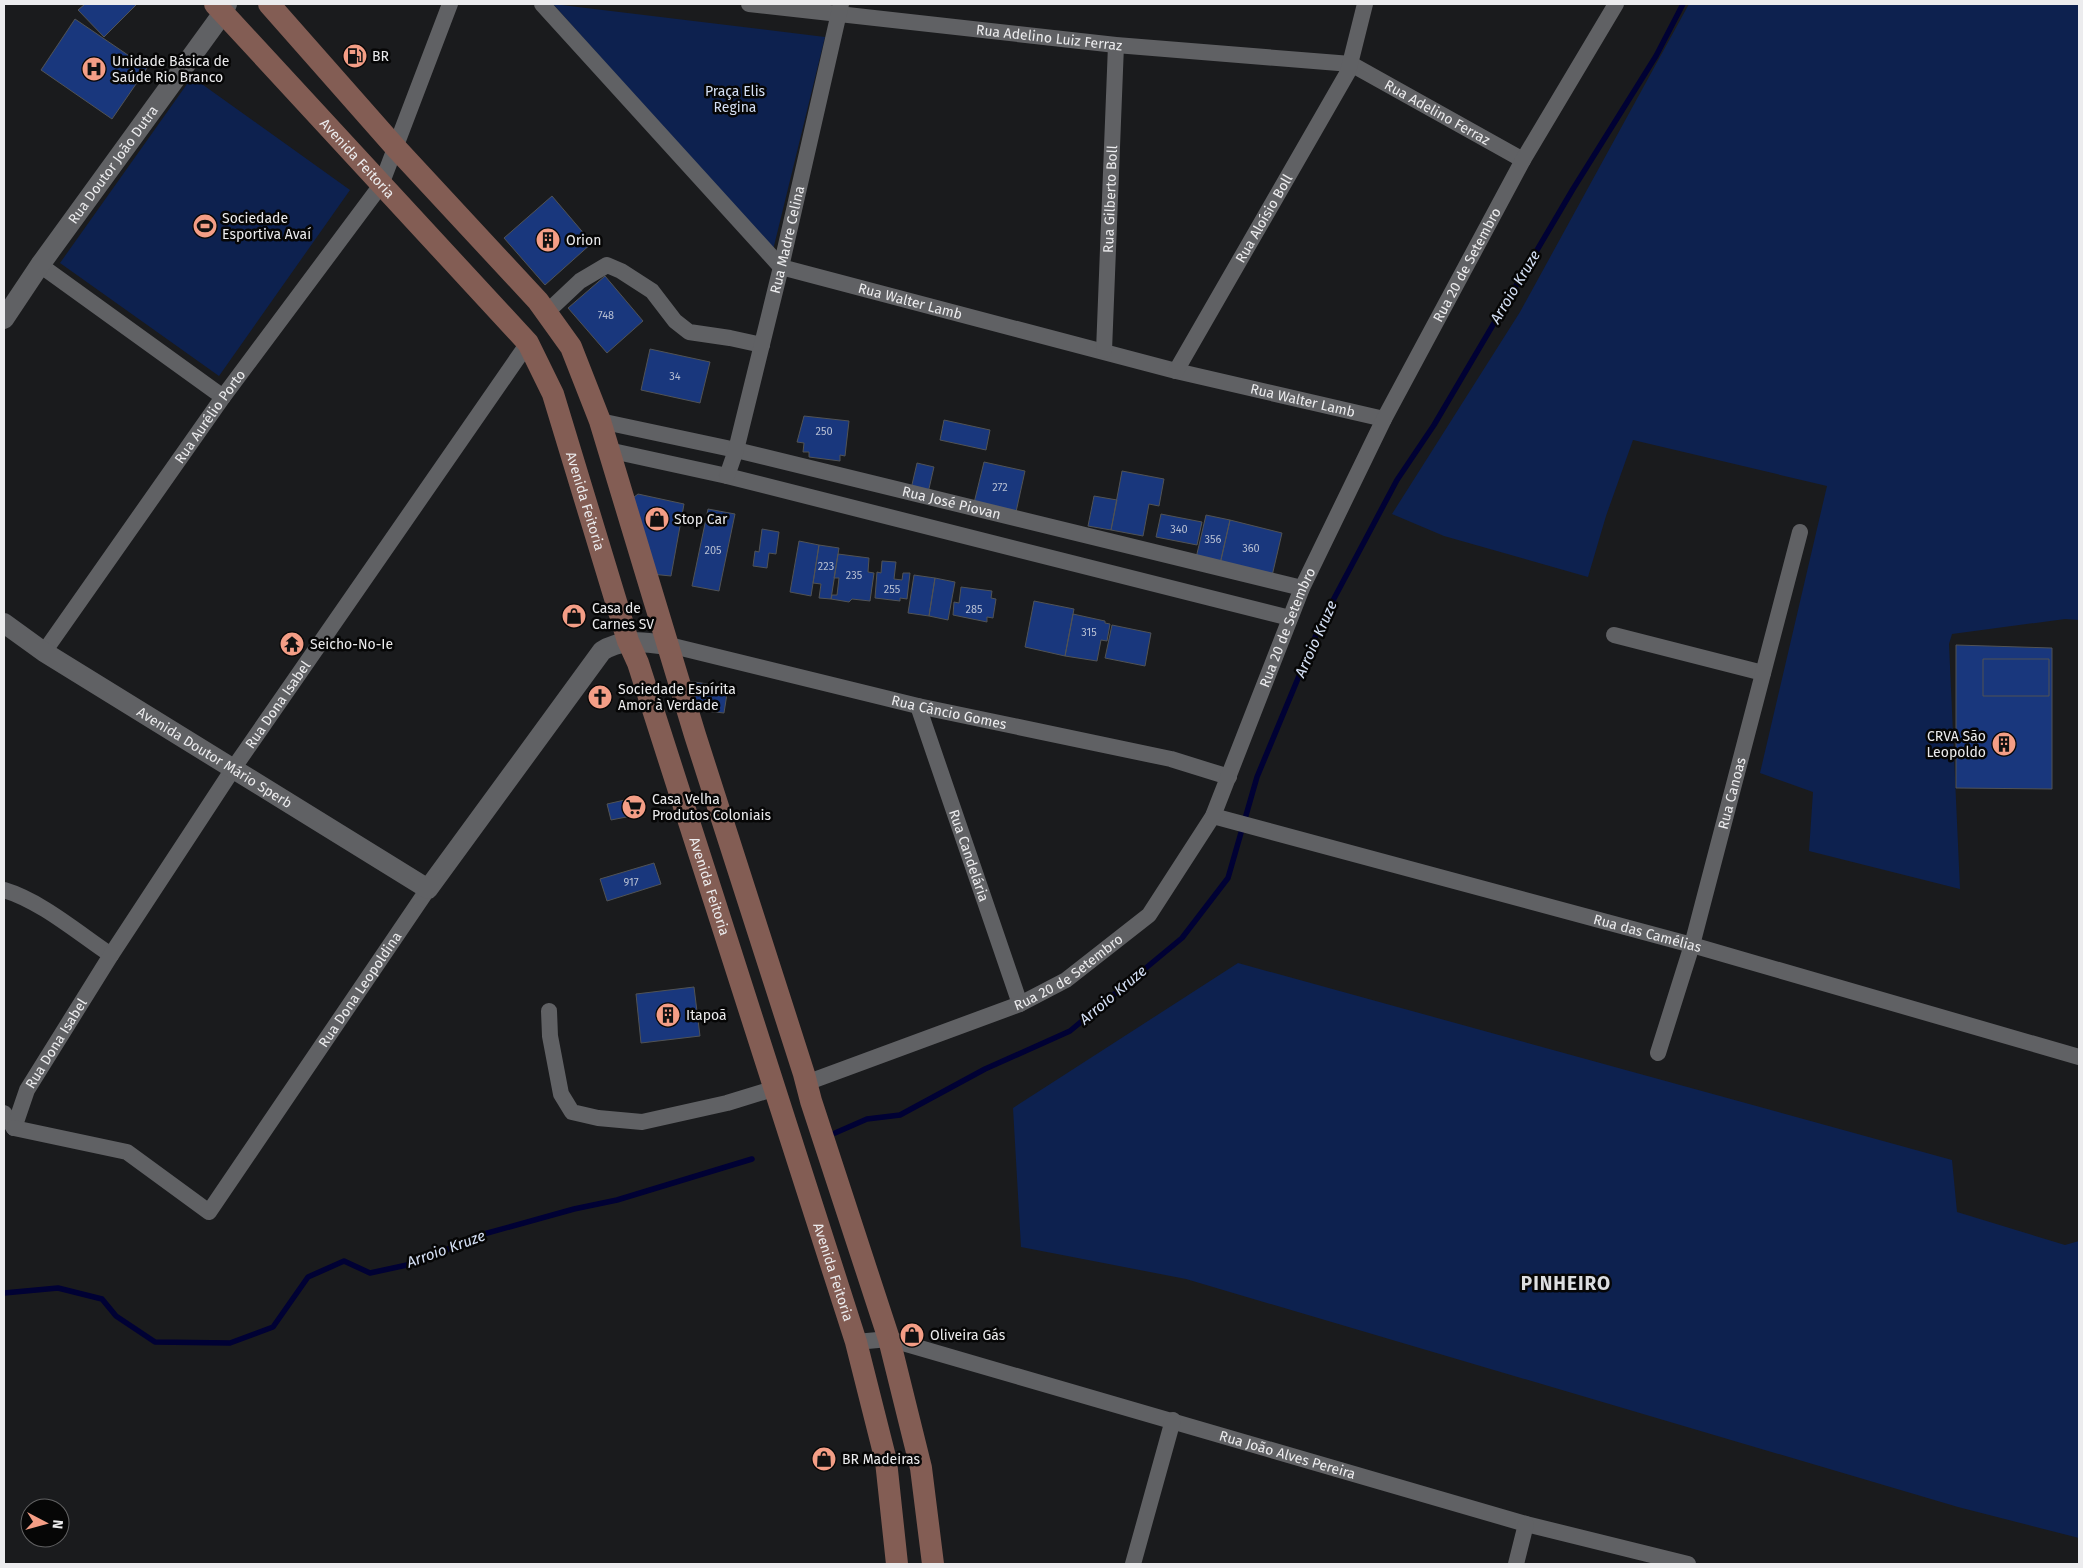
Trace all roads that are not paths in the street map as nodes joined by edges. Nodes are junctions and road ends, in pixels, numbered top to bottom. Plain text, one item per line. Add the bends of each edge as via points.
1 (269, 4) edge
2 (450, 4) edge
3 (542, 4) edge
4 (749, 4) edge
5 (1365, 4) edge
6 (1616, 4) edge
7 (222, 7) edge
8 (840, 8) edge
9 (1116, 45) junction
10 (1351, 64) junction
11 (396, 148) junction
12 (1523, 160) junction
13 (381, 185) junction
14 (40, 265) junction
15 (781, 266) junction
16 (546, 313) junction
17 (4, 316) edge
18 (528, 343) junction
19 (762, 346) junction
20 (1104, 352) junction
21 (1176, 371) junction
22 (223, 397) junction
23 (1384, 419) junction
24 (600, 421) junction
25 (608, 450) junction
26 (736, 450) junction
27 (727, 476) junction
28 (1800, 532) dead end
29 (1302, 588) junction
30 (1290, 618) junction
31 (4, 623) edge
32 (1614, 635) dead end
33 (628, 641) junction
34 (669, 645) junction
35 (44, 652) junction
36 (1763, 673) junction
37 (918, 706) junction
38 (233, 769) junction
39 (1229, 777) junction
40 (1213, 816) junction
41 (428, 889) junction
42 (4, 890) edge
43 (1692, 945) junction
44 (111, 955) junction
45 (1020, 1004) junction
46 (550, 1011) dead end
47 (1658, 1053) dead end
48 (2079, 1057) edge
49 (809, 1092) junction
50 (779, 1098) junction
51 (4, 1112) edge
52 (9, 1131) edge
53 (889, 1339) junction
54 (856, 1342) junction
55 (1173, 1420) junction
56 (1526, 1524) junction
57 (897, 1564) edge
58 (933, 1564) edge
59 (1133, 1564) edge
60 (1516, 1564) edge
61 (1688, 1564) edge

1 - 11 main road
2 - 11 street, Rua Aurélio Porto
3 - 15 street
4 - 8 street, Rua Adelino Luiz Ferraz
5 - 10 street, Rua Aloísio Boll
6 - 12 street, Rua 20 de Setembro
7 - 13 main road, Avenida Feitoria
7 - 14 street, Rua Doutor João Dutra
8 - 9 street, Rua Adelino Luiz Ferraz
8 - 15 street, Rua Madre Celina
9 - 10 street, Rua Adelino Luiz Ferraz
9 - 20 street, Rua Gilberto Boll
10 - 12 street, Rua Adelino Ferraz
10 - 21 street, Rua Aloísio Boll
11 - 13 street, Rua Aurélio Porto
11 - 16 main road
12 - 23 street, Rua 20 de Setembro
13 - 18 main road, Avenida Feitoria
13 - 22 street, Rua Aurélio Porto
14 - 17 street, Rua Doutor João Dutra
14 - 22 street
15 - 19 street, Rua Madre Celina
15 - 20 street, Rua Walter Lamb
16 - 19 street via 580,281 607,265 652,291 675,321 688,332
16 - 24 main road via 571,347
18 - 33 main road, Avenida Feitoria via 553,394
18 - 38 street, Rua Dona Isabel
19 - 26 street, Rua Madre Celina
20 - 21 street, Rua Walter Lamb
21 - 23 street, Rua Walter Lamb
22 - 35 street, Rua Aurélio Porto
23 - 29 street, Rua 20 de Setembro
24 - 25 main road
24 - 26 street, Rua José Piovan
25 - 27 street
25 - 34 main road
26 - 27 street, Rua Madre Celina
26 - 29 street, Rua José Piovan
27 - 30 street
28 - 36 street, Rua Canoas
29 - 30 street, Rua 20 de Setembro
30 - 39 street, Rua 20 de Setembro
31 - 35 street, Avenida Doutor Mário Sperb
32 - 36 street
33 - 34 street, Rua Dona Leopoldina
33 - 41 street, Rua Dona Leopoldina via 602,651
33 - 50 main road, Avenida Feitoria via 638,663
34 - 37 street, Rua Câncio Gomes
34 - 49 main road
35 - 38 street, Avenida Doutor Mário Sperb
36 - 43 street, Rua Canoas
37 - 39 street, Rua Câncio Gomes via 1171,759
37 - 45 street, Rua Candelária
38 - 41 street, Avenida Doutor Mário Sperb
38 - 44 street, Rua Dona Isabel
39 - 40 street, Rua 20 de Setembro
40 - 43 street, Rua das Camélias
40 - 45 street, Rua 20 de Setembro via 1149,915 1066,980
41 - 52 street, Rua Dona Leopoldina via 209,1212 127,1152
42 - 44 street via 19,895
43 - 47 street, Rua Canoas
43 - 48 street, Rua das Camélias
44 - 52 street, Rua Dona Isabel via 27,1090
45 - 49 street, Rua 20 de Setembro
46 - 50 street via 550,1036 561,1094 572,1112 642,1122 726,1103
49 - 50 main road
49 - 53 main road
50 - 54 main road, Avenida Feitoria
51 - 52 street
53 - 54 street
53 - 55 street, Rua João Alves Pereira
53 - 58 main road via 921,1468
54 - 57 main road, Avenida Feitoria via 886,1462
55 - 56 street, Rua João Alves Pereira
55 - 59 street
56 - 60 street
56 - 61 street, Rua João Alves Pereira

